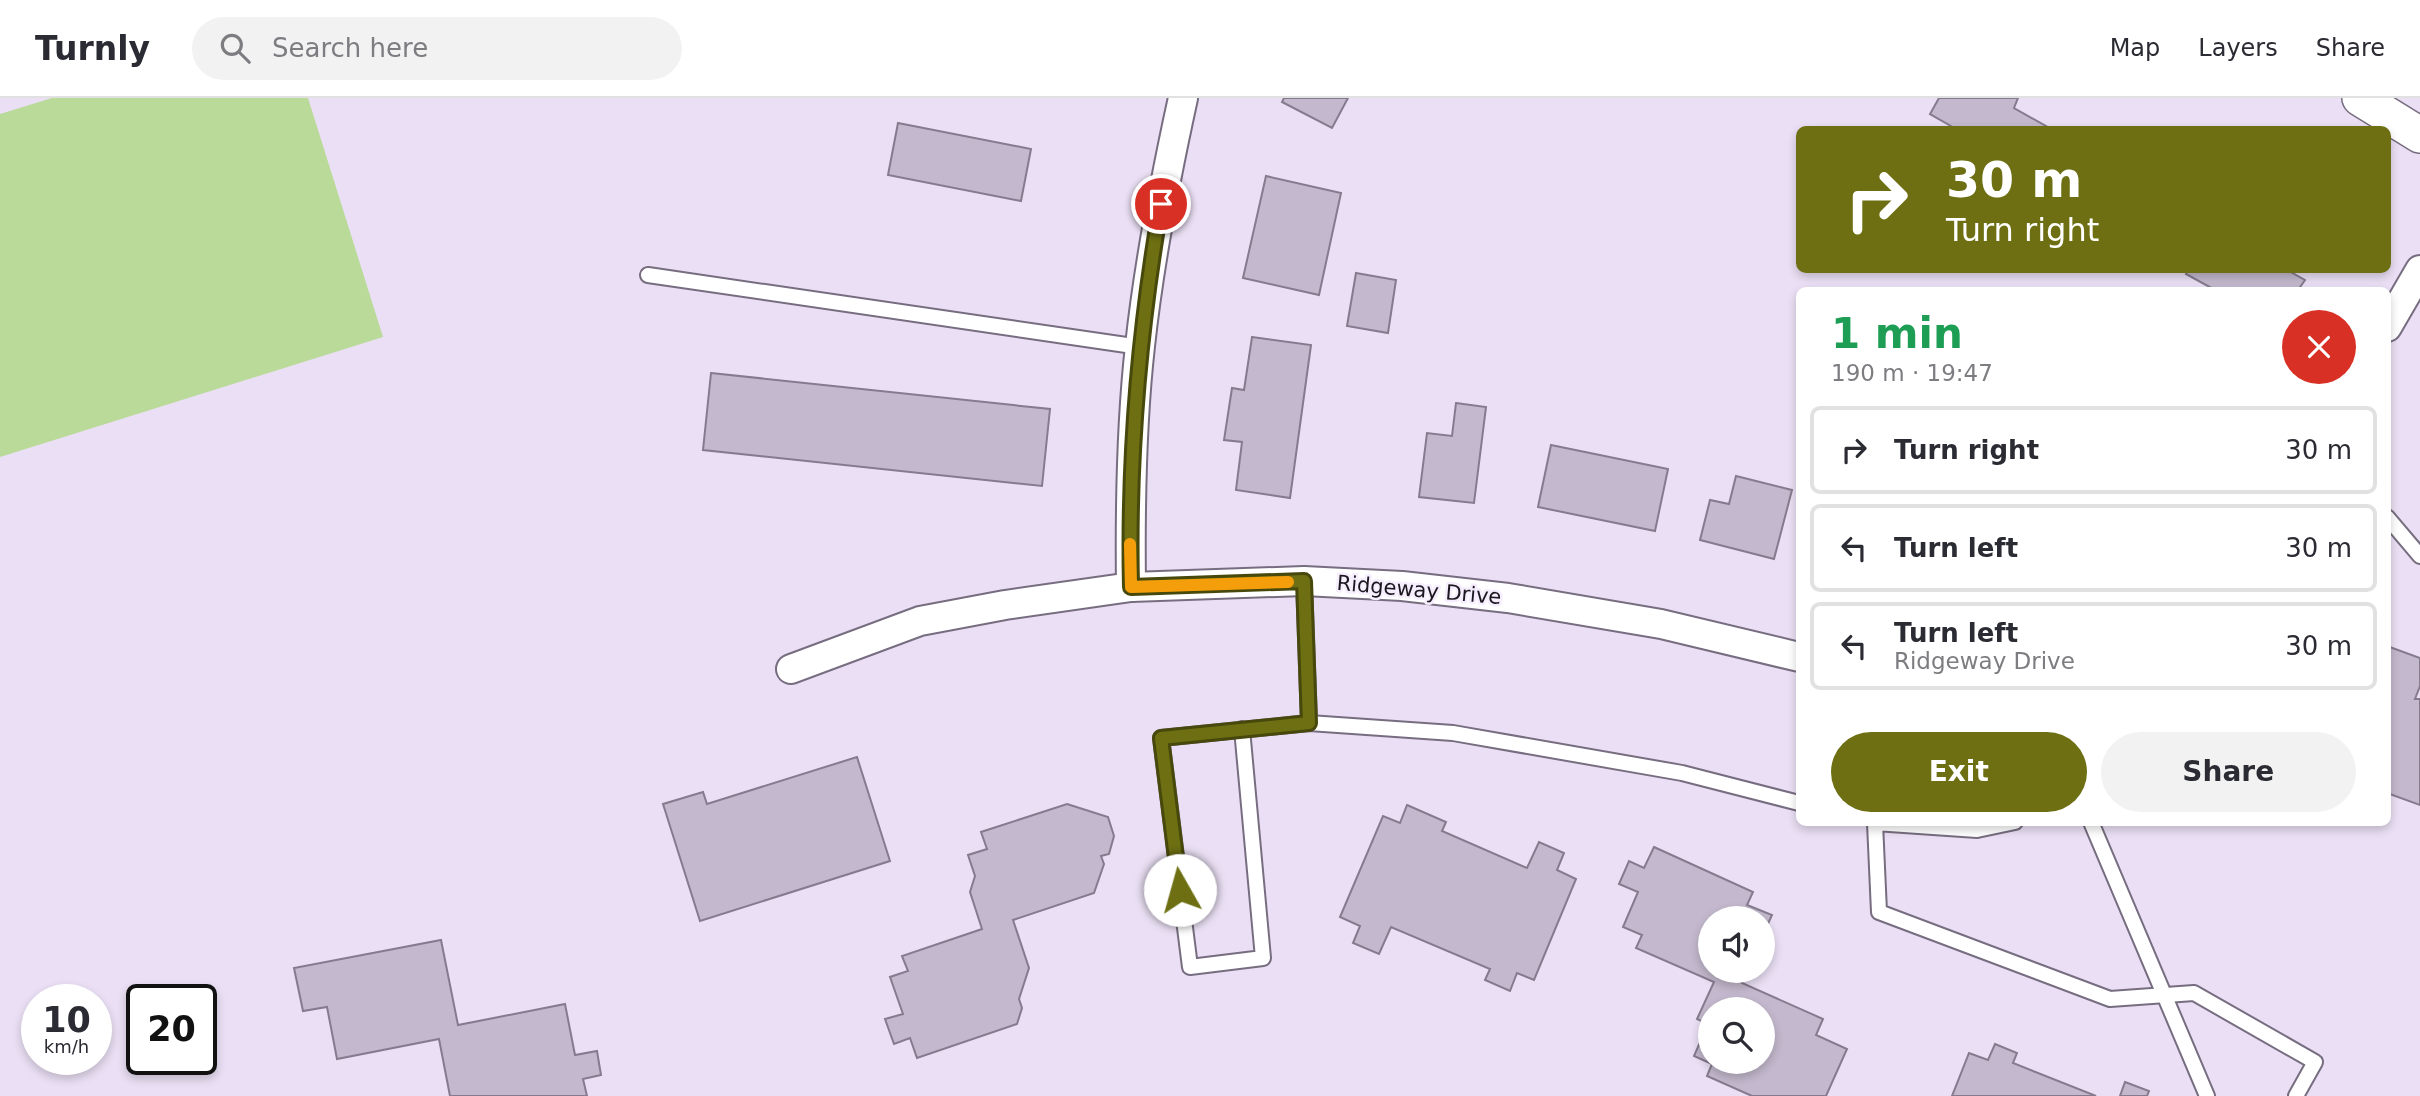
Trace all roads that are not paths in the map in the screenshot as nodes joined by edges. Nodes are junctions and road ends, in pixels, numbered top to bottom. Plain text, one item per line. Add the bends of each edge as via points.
1 (1183, 98) edge
2 (2360, 98) edge
3 (2420, 135) edge
4 (2420, 270) edge
5 (648, 275) dead end
6 (2391, 320) edge
7 (1140, 347) junction
8 (2391, 522) edge
9 (2420, 556) edge
10 (1304, 581) junction
11 (1131, 587) junction
12 (1796, 656) edge
13 (791, 669) dead end
14 (1309, 723) junction
15 (1242, 729) junction
16 (1796, 802) edge
17 (1875, 826) edge
18 (1926, 826) edge
19 (1996, 826) edge
20 (2093, 826) edge
21 (2165, 993) junction
22 (2207, 1096) edge
23 (2296, 1096) edge

1 - 7 street via 1154,245
2 - 3 street
4 - 6 street
5 - 7 lane
7 - 11 street via 1131,464
8 - 9 lane
10 - 11 street, Ridgeway Drive
10 - 12 street, Ridgeway Drive via 1508,597 1661,624
10 - 14 lane
11 - 13 street, Ridgeway Drive via 920,621
14 - 15 lane
14 - 16 lane via 1453,733 1682,773
15 - 15 lane via 1161,738 1189,967 1263,958
17 - 21 lane via 1879,912 2110,999
18 - 19 lane via 1977,830
20 - 21 lane
21 - 22 lane
21 - 23 lane via 2194,993 2315,1062

